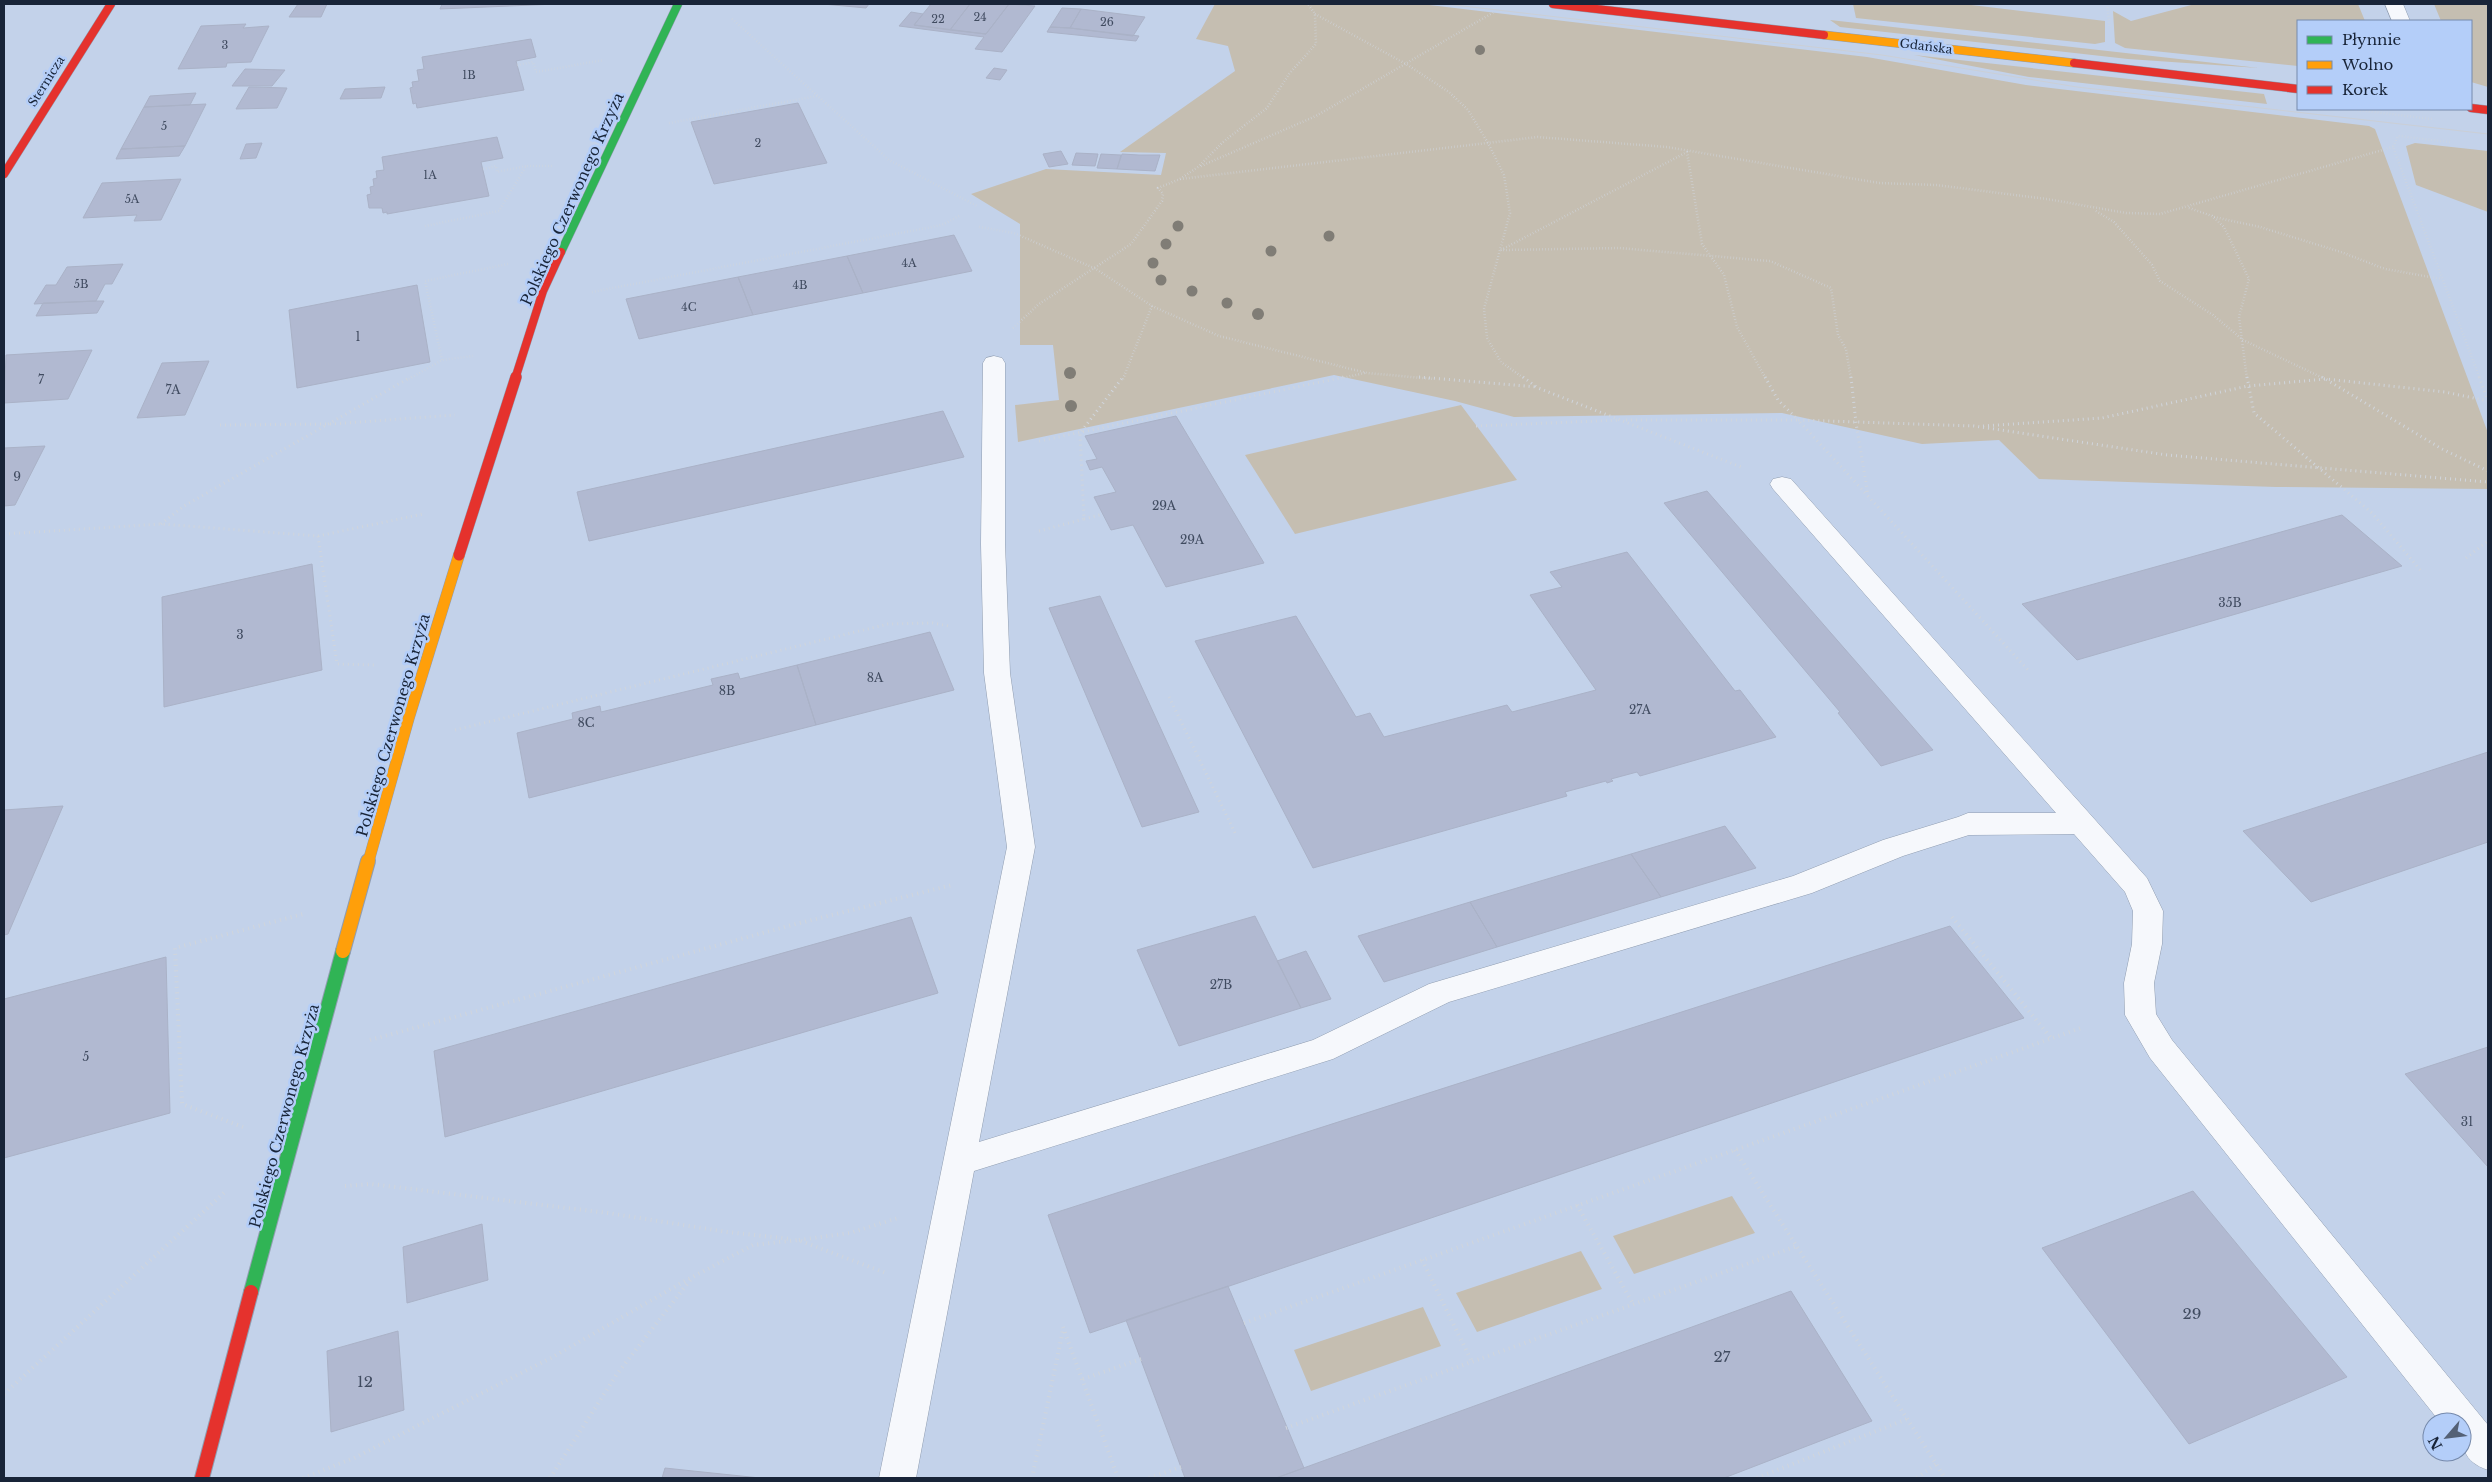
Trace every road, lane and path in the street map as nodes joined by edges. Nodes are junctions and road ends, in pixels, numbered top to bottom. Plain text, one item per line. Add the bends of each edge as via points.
1 (111, 4) edge
2 (437, 4) edge
3 (678, 4) edge
4 (1308, 4) edge
5 (1553, 4) edge
6 (2107, 4) edge
7 (2394, 4) edge
8 (436, 7) dead end
9 (1494, 12) dead end
10 (1315, 14) junction
11 (732, 19) dead end
12 (2401, 20) edge
13 (2110, 26) dead end
14 (605, 60) dead end
15 (1406, 64) junction
16 (518, 65) dead end
17 (2297, 89) edge
18 (817, 96) junction
19 (2472, 108) edge
20 (2356, 110) edge
21 (2488, 110) edge
22 (2441, 120) dead end
23 (665, 124) dead end
24 (2452, 142) dead end
25 (1488, 143) junction
26 (2393, 146) junction
27 (1687, 152) junction
28 (526, 166) junction
29 (554, 166) dead end
30 (1198, 167) junction
31 (483, 169) dead end
32 (4, 174) edge
33 (1180, 179) junction
34 (977, 206) dead end
35 (2188, 208) junction
36 (2095, 210) junction
37 (961, 215) dead end
38 (2212, 216) junction
39 (426, 226) dead end
40 (978, 226) dead end
41 (1500, 250) junction
42 (1711, 256) junction
43 (511, 264) dead end
44 (1096, 269) junction
45 (2442, 279) junction
46 (588, 293) dead end
47 (1152, 306) junction
48 (1010, 331) dead end
49 (2243, 340) junction
50 (481, 355) dead end
51 (442, 360) junction
52 (994, 363) dead end
53 (1367, 373) junction
54 (2326, 379) junction
55 (2248, 386) junction
56 (1538, 388) junction
57 (2488, 402) edge
58 (458, 414) dead end
59 (1856, 423) junction
60 (332, 424) junction
61 (220, 425) dead end
62 (1974, 426) junction
63 (1080, 433) junction
64 (994, 450) junction
65 (2318, 466) junction
66 (2488, 471) edge
67 (2488, 482) edge
68 (1782, 484) joint
69 (1868, 495) dead end
70 (425, 514) dead end
71 (1103, 514) dead end
72 (1084, 519) junction
73 (161, 524) junction
74 (4, 534) edge
75 (318, 536) junction
76 (2488, 541) edge
77 (993, 544) junction
78 (2466, 558) dead end
79 (2422, 572) dead end
80 (952, 626) dead end
81 (376, 665) dead end
82 (1169, 697) dead end
83 (451, 731) dead end
84 (2083, 823) junction
85 (1236, 835) dead end
86 (952, 885) dead end
87 (306, 913) dead end
88 (1952, 918) dead end
89 (2081, 1028) dead end
90 (2051, 1038) junction
91 (362, 1042) dead end
92 (250, 1130) dead end
93 (1735, 1150) junction
94 (959, 1162) junction
95 (345, 1186) dead end
96 (227, 1189) dead end
97 (1577, 1205) junction
98 (906, 1215) dead end
99 (798, 1240) junction
100 (1797, 1246) junction
101 (1422, 1260) junction
102 (892, 1276) dead end
103 (692, 1278) junction
104 (1634, 1304) junction
105 (1244, 1323) dead end
106 (1141, 1359) dead end
107 (1472, 1362) junction
108 (1082, 1379) junction
109 (4, 1394) edge
110 (1907, 1419) junction
111 (1286, 1428) dead end
112 (2488, 1453) edge
113 (1936, 1464) junction
114 (1181, 1467) dead end
115 (202, 1478) edge
116 (303, 1478) edge
117 (550, 1478) edge
118 (897, 1478) edge
119 (1032, 1478) edge
120 (1118, 1478) edge
121 (1149, 1478) edge
122 (1757, 1478) edge
123 (1917, 1478) edge
124 (1945, 1478) edge

1 - 32 street, Sternicza
2 - 8 path
3 - 115 street, Polskiego Czerwonego Krzyża via 543,291 498,428 410,717 324,1018
4 - 10 path
5 - 17 street, Gdańska
6 - 13 path
7 - 12 street
9 - 15 path
10 - 15 path
10 - 30 path via 1316,44 1288,74 1266,108
11 - 18 path
14 - 16 path via 536,72 533,62
15 - 25 path via 1449,92 1468,110
15 - 30 path via 1318,116
18 - 23 path
18 - 34 path via 889,160
19 - 21 street
20 - 22 path
24 - 26 path via 2398,136
25 - 27 path via 1538,137 1581,138
25 - 33 path
25 - 41 path via 1504,175 1510,213
26 - 35 path
26 - 45 path
27 - 36 path via 1764,161 1882,183 1934,185 2061,200
27 - 41 path
27 - 42 path via 1702,244
28 - 29 path
28 - 31 path via 497,172 496,166
28 - 39 path via 499,211
30 - 33 path
33 - 44 path via 1158,188 1163,194 1162,200 1131,244
35 - 36 path via 2151,215
35 - 38 path
36 - 49 path via 2114,222 2152,265 2160,280 2213,315
37 - 46 path via 942,225
38 - 45 path via 2278,232 2386,269
38 - 49 path via 2224,227 2249,279 2238,317
40 - 44 path via 1014,233
41 - 42 path via 1619,248
41 - 56 path via 1484,309 1487,338 1501,362
42 - 59 path via 1724,275 1737,327 1778,400 1798,420
42 - 59 path via 1770,261 1831,288 1838,335 1850,365
43 - 51 path via 425,280
44 - 47 path
44 - 48 path via 1039,304
45 - 57 path
47 - 53 path via 1219,336
47 - 63 path via 1121,383
49 - 54 path
49 - 55 path
50 - 51 path
51 - 60 path
52 - 64 street
53 - 56 path
53 - 63 path
54 - 55 path
54 - 57 path via 2445,392
54 - 66 path via 2442,449
55 - 62 path via 2102,418
55 - 65 path via 2254,413
56 - 68 path
58 - 60 path
59 - 62 path
59 - 69 path
60 - 61 path
60 - 73 path via 184,506
62 - 65 path via 2167,455
63 - 64 path
63 - 72 path
64 - 77 street
65 - 67 path
65 - 79 path via 2372,513
68 - 84 street
70 - 75 path
71 - 72 path
72 - 77 path
73 - 74 path
73 - 75 path
75 - 81 path via 337,664
76 - 78 path
77 - 94 street via 997,673 1022,847
80 - 83 path via 888,624
82 - 85 path
84 - 94 street via 1968,824 1893,848 1802,885 1440,993 1322,1050
84 - 112 street via 2137,886 2148,912 2147,944 2139,983 2141,1015 2161,1048
86 - 91 path via 783,927
87 - 92 path via 175,948 182,1104
88 - 90 path
89 - 90 path
90 - 93 path
93 - 97 path
93 - 100 path
94 - 118 street
95 - 99 path via 381,1185
96 - 109 path
97 - 101 path
97 - 104 path
98 - 99 path via 850,1233
99 - 102 path
99 - 103 path via 753,1245
100 - 104 path
100 - 110 path
101 - 105 path
101 - 107 path
103 - 116 path via 551,1358 354,1458
103 - 117 path via 617,1374
104 - 107 path
106 - 108 path
107 - 111 path
108 - 119 path via 1063,1327
108 - 120 path
110 - 113 path
110 - 122 path
113 - 123 path
113 - 124 path
114 - 121 path

